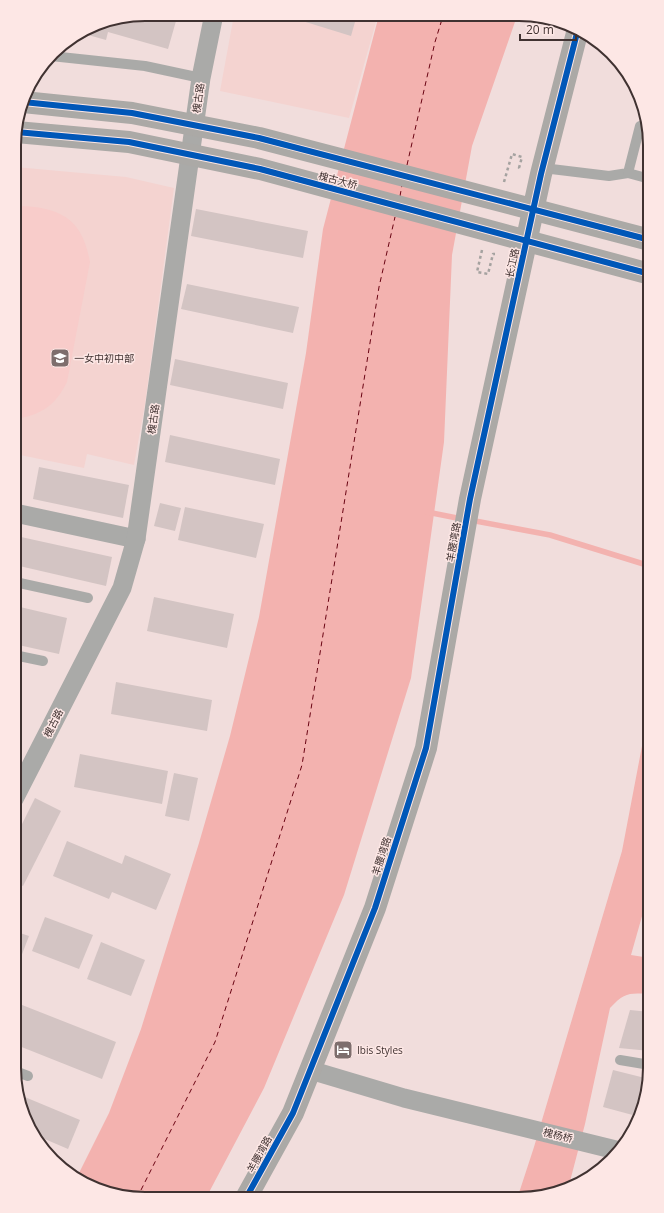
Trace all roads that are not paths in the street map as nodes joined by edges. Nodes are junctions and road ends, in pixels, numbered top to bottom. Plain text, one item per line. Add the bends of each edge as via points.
1 (213, 21) edge
2 (576, 35) edge
3 (58, 57) edge
4 (201, 78) junction
5 (29, 103) edge
6 (642, 126) edge
7 (22, 133) edge
8 (542, 171) junction
9 (628, 173) junction
10 (643, 177) edge
11 (643, 238) edge
12 (643, 272) edge
13 (470, 499) joint
14 (21, 514) edge
15 (136, 539) junction
16 (21, 583) edge
17 (88, 598) dead end
18 (21, 656) edge
19 (43, 661) dead end
20 (21, 785) edge
21 (620, 1060) dead end
22 (643, 1064) edge
23 (310, 1070) junction
24 (21, 1073) edge
25 (28, 1076) dead end
26 (613, 1148) edge
27 (249, 1192) edge

1 - 4 street, 槐古路
2 - 8 main road, 长江路
3 - 4 lane via 145,66
4 - 15 street, 槐古路
5 - 11 main road, 槐古大桥, bridge via 132,113 259,138
6 - 9 lane
7 - 12 main road, 槐古大桥, bridge via 129,142 260,169
8 - 9 lane via 609,176
8 - 13 main road, 长江路
9 - 10 lane
13 - 23 main road, 羊腰湾路 via 426,748 375,908
14 - 15 street
15 - 20 street, 槐古路 via 122,588
16 - 17 lane
18 - 19 lane
21 - 22 lane
23 - 26 street, 槐杨桥 via 404,1098
23 - 27 main road, 羊腰湾路 via 293,1113
24 - 25 lane

